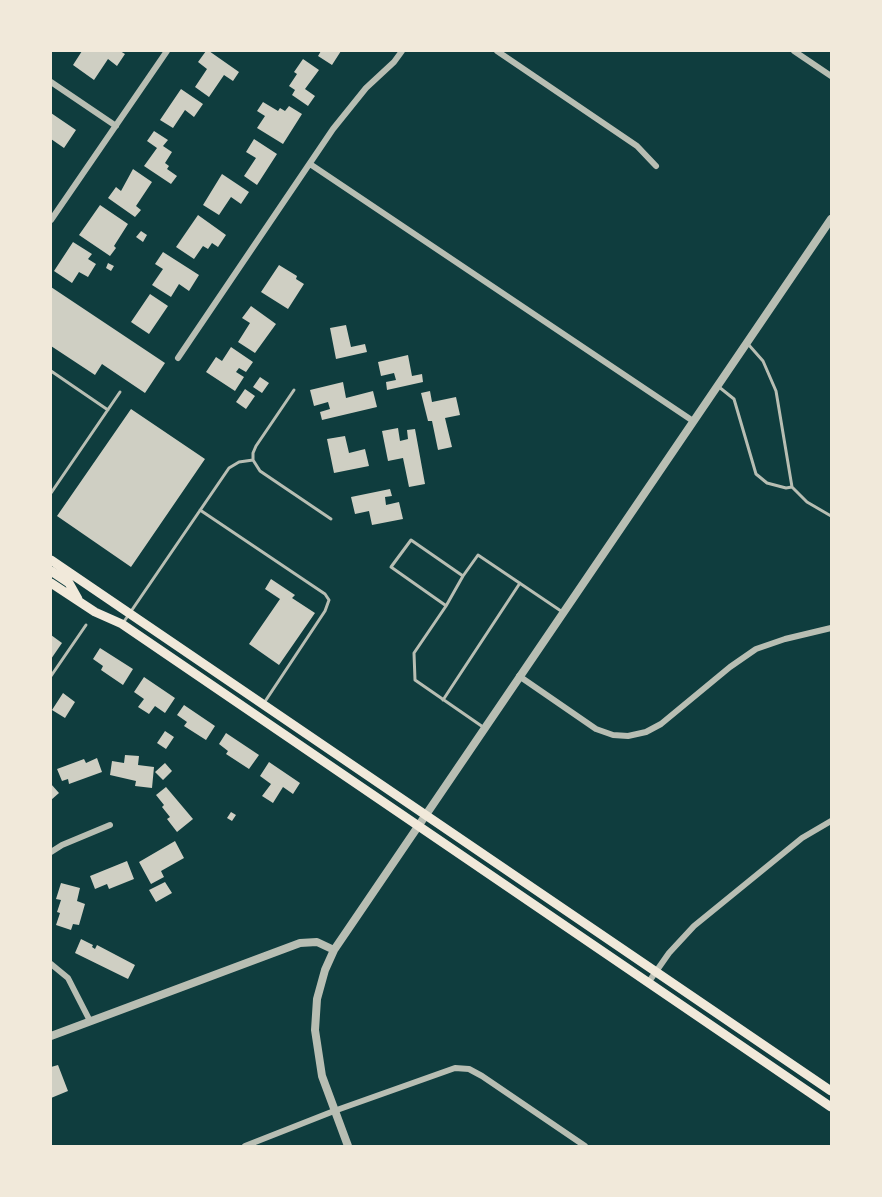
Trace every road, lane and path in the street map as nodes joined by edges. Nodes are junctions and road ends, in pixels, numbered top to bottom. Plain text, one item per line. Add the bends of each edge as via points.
1 (167, 51) edge
2 (402, 51) edge
3 (497, 51) edge
4 (794, 51) edge
5 (831, 76) edge
6 (51, 82) edge
7 (116, 126) junction
8 (310, 164) junction
9 (656, 166) dead end
10 (831, 219) edge
11 (51, 220) edge
12 (828, 231) edge
13 (747, 343) junction
14 (178, 358) dead end
15 (51, 371) edge
16 (717, 386) junction
17 (294, 390) dead end
18 (120, 392) dead end
19 (108, 410) junction
20 (693, 422) junction
21 (253, 460) junction
22 (792, 487) junction
23 (51, 494) edge
24 (200, 510) junction
25 (831, 516) edge
26 (331, 519) dead end
27 (51, 560) edge
28 (51, 571) edge
29 (463, 576) junction
30 (51, 583) edge
31 (520, 583) junction
32 (81, 603) junction
33 (446, 606) junction
34 (563, 612) junction
35 (130, 614) junction
36 (122, 624) junction
37 (86, 625) dead end
38 (831, 628) edge
39 (51, 676) edge
40 (519, 676) junction
41 (443, 700) junction
42 (263, 705) junction
43 (484, 728) junction
44 (424, 815) junction
45 (831, 821) edge
46 (111, 825) dead end
47 (417, 826) junction
48 (51, 852) edge
49 (334, 950) junction
50 (51, 964) edge
51 (655, 973) junction
52 (648, 983) junction
53 (90, 1022) junction
54 (51, 1036) edge
55 (831, 1091) edge
56 (831, 1107) edge
57 (334, 1111) junction
58 (245, 1146) edge
59 (348, 1146) edge
60 (585, 1146) edge

1 - 7 street
2 - 8 street via 366,88
3 - 9 street via 637,146
4 - 5 street
6 - 7 street
7 - 11 street
8 - 14 street
8 - 20 street
10 - 12 street
12 - 13 street
13 - 16 street
13 - 22 lane via 763,361 776,391
15 - 19 lane
16 - 20 street
16 - 22 lane via 734,399 756,474 767,483
17 - 21 lane via 256,446
18 - 19 lane
19 - 23 lane
20 - 34 street
21 - 24 lane via 229,468
21 - 26 lane via 260,471
22 - 25 lane via 807,502
24 - 35 lane
24 - 42 lane via 329,600
27 - 35 main road
28 - 32 main road via 69,583
29 - 31 lane via 478,555
29 - 33 lane
29 - 33 lane via 411,540 391,567
30 - 32 main road
31 - 34 lane
31 - 41 lane
32 - 36 main road
33 - 41 lane via 414,653 416,680
34 - 40 street
35 - 36 lane
35 - 42 main road
36 - 47 main road
37 - 39 lane
38 - 40 street via 756,649 661,724 628,736 596,729
40 - 43 street
41 - 43 lane
42 - 44 main road
43 - 44 street
44 - 47 street
44 - 51 main road
45 - 51 street via 802,838 694,926
46 - 48 street
47 - 49 street
47 - 52 main road
49 - 53 street via 317,942 300,943
49 - 57 street via 317,999 315,1030 322,1076
50 - 53 street via 69,978
51 - 52 street
51 - 55 main road
52 - 56 main road
53 - 54 street
57 - 58 street
57 - 59 street
57 - 60 street via 448,1070 469,1069

